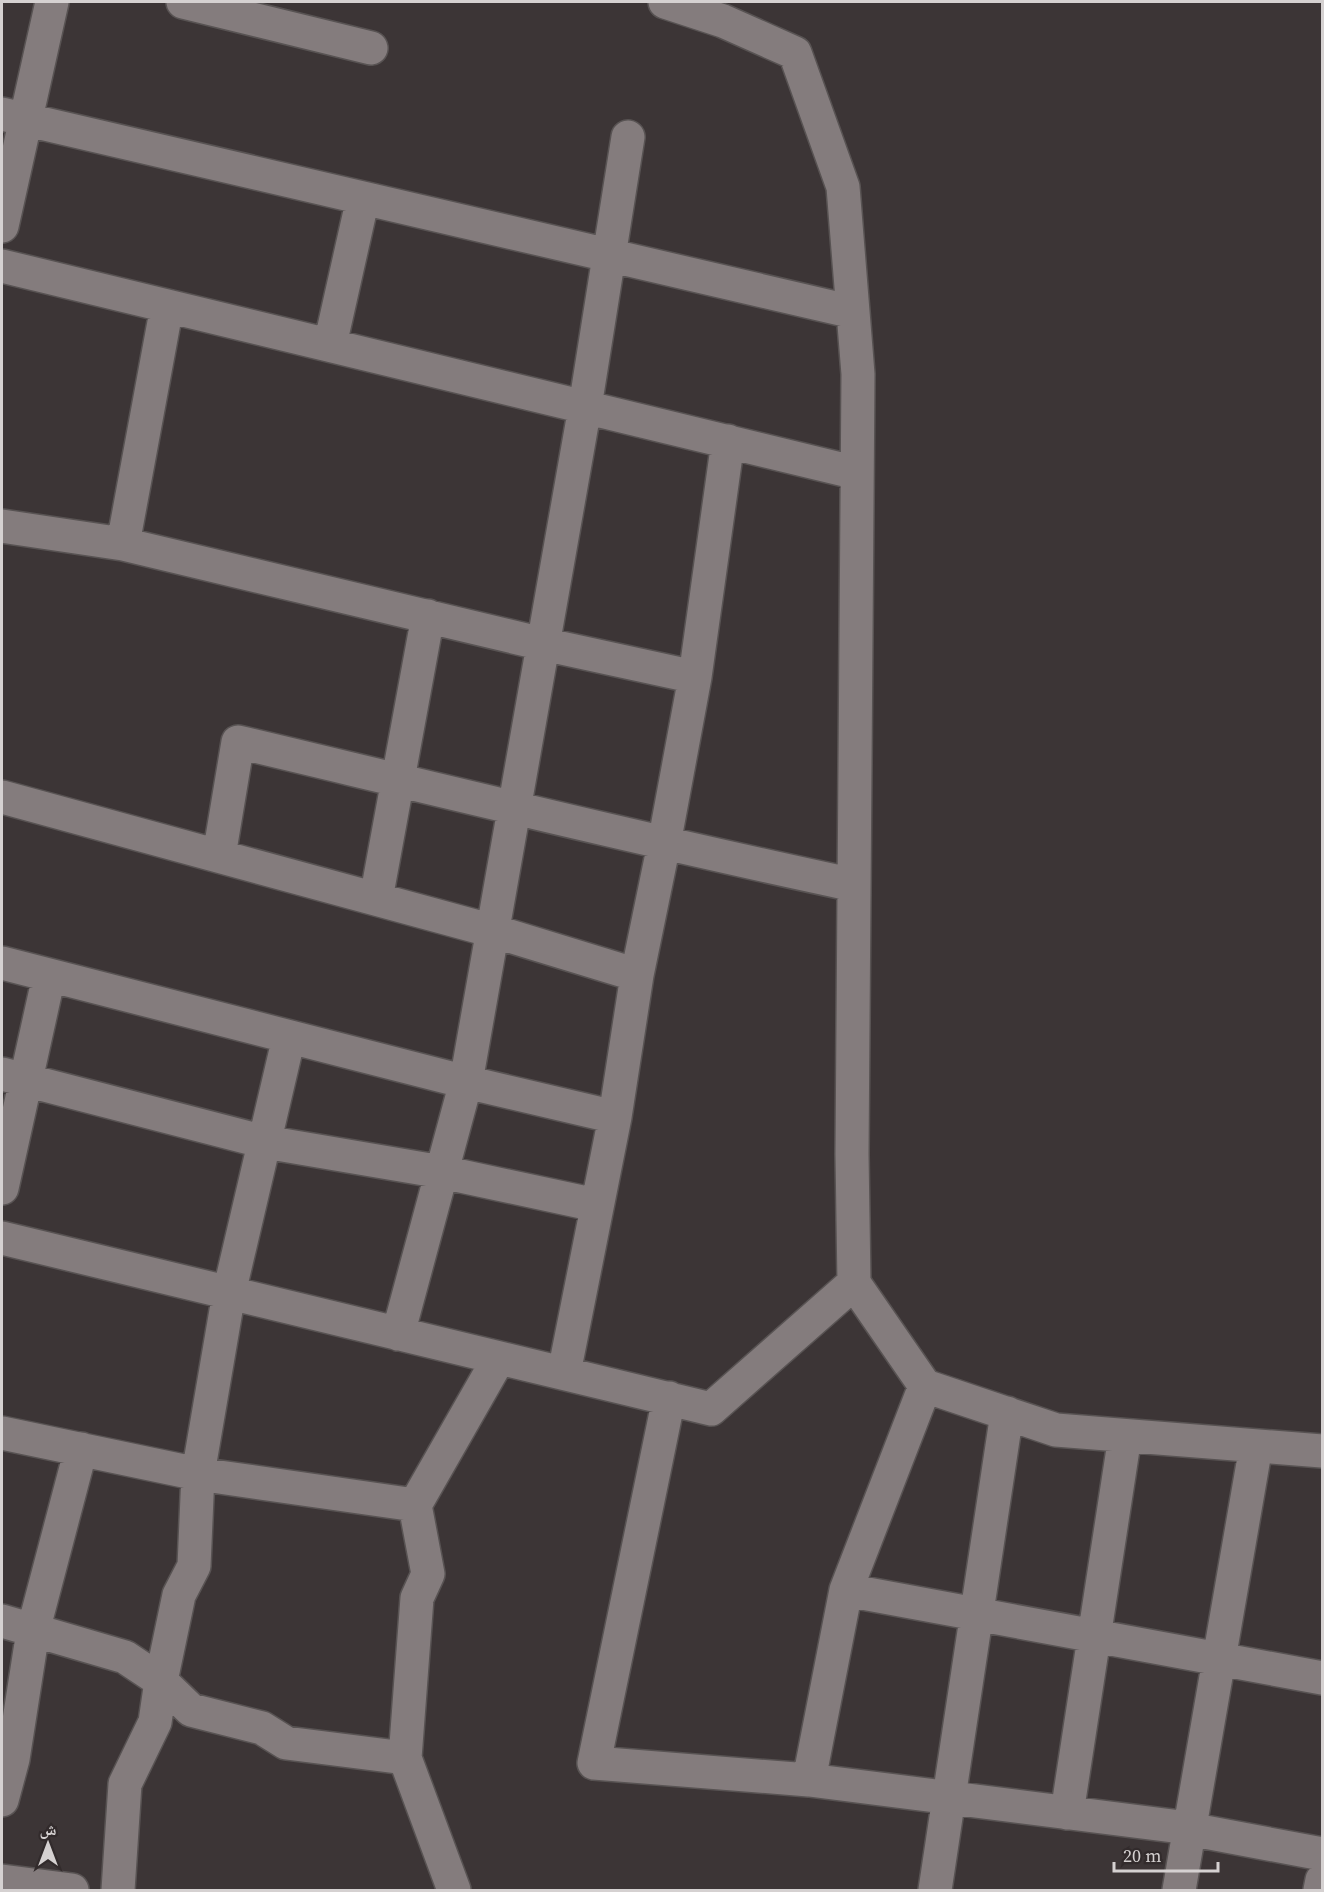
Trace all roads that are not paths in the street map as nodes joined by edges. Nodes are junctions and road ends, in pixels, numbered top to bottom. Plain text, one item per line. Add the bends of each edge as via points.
1 (52, 2) edge
2 (183, 2) edge
3 (665, 2) edge
4 (729, 11) edge
5 (371, 48) dead end
6 (14, 117) edge
7 (628, 137) dead end
8 (363, 198) junction
9 (2, 226) edge
10 (610, 255) junction
11 (2, 266) edge
12 (167, 306) junction
13 (853, 312) junction
14 (330, 345) junction
15 (585, 407) junction
16 (728, 441) junction
17 (857, 473) junction
18 (2, 526) edge
19 (123, 544) junction
20 (428, 616) junction
21 (543, 644) junction
22 (695, 677) junction
23 (399, 780) junction
24 (2, 797) edge
25 (515, 807) junction
26 (664, 844) junction
27 (219, 856) junction
28 (854, 885) junction
29 (376, 899) junction
30 (493, 931) junction
31 (2, 963) edge
32 (637, 975) junction
33 (49, 976) junction
34 (289, 1037) junction
35 (14, 1077) edge
36 (466, 1082) junction
37 (615, 1117) junction
38 (265, 1142) junction
39 (442, 1172) junction
40 (2, 1188) edge
41 (596, 1205) junction
42 (2, 1238) edge
43 (854, 1283) junction
44 (230, 1293) junction
45 (398, 1334) junction
46 (499, 1358) junction
47 (564, 1373) junction
48 (925, 1386) junction
49 (669, 1398) junction
50 (1007, 1413) junction
51 (2, 1433) edge
52 (1125, 1436) junction
53 (1256, 1446) junction
54 (81, 1449) junction
55 (1323, 1451) edge
56 (198, 1474) junction
57 (415, 1505) junction
58 (846, 1590) junction
59 (977, 1614) junction
60 (2, 1621) edge
61 (33, 1630) junction
62 (1094, 1636) junction
63 (1220, 1659) junction
64 (1323, 1678) edge
65 (161, 1681) junction
66 (7, 1757) edge
67 (405, 1758) junction
68 (809, 1780) junction
69 (950, 1798) junction
70 (2, 1800) edge
71 (1067, 1813) junction
72 (1190, 1830) junction
73 (1323, 1854) edge
74 (1323, 1880) edge
75 (2, 1881) edge
76 (72, 1890) edge
77 (118, 1890) edge
78 (454, 1890) edge
79 (934, 1890) edge
80 (1179, 1890) edge
81 (1320, 1890) edge

1 - 6 street
2 - 5 street
3 - 4 street
4 - 13 street via 795,53 843,187
6 - 8 street
6 - 9 street
7 - 10 street
8 - 10 street
8 - 14 street
10 - 13 street
10 - 15 street
11 - 12 street
12 - 14 street
12 - 19 street
13 - 17 street via 858,374
14 - 15 street
15 - 16 street
15 - 21 street
16 - 17 street
16 - 22 street
17 - 28 street
18 - 19 street
19 - 20 street
20 - 21 street
20 - 23 street
21 - 22 street
21 - 25 street
22 - 26 street
23 - 25 street
23 - 27 street via 238,742
23 - 29 street
24 - 27 street
25 - 26 street
25 - 30 street
26 - 28 street
26 - 32 street
27 - 29 street
28 - 43 street
29 - 30 street
30 - 32 street
30 - 36 street
31 - 33 street
32 - 37 street
33 - 34 street
33 - 35 street
34 - 36 street
34 - 38 street
35 - 38 street
35 - 40 street
36 - 37 street
36 - 39 street
37 - 41 street
38 - 39 street
38 - 44 street
39 - 41 street
39 - 45 street
41 - 47 street
42 - 44 street
43 - 48 street
43 - 49 street via 711,1409
44 - 45 street
44 - 56 street
45 - 46 street
46 - 47 street
46 - 57 street
47 - 49 street
48 - 50 street
48 - 58 street
49 - 68 street via 594,1763
50 - 52 street via 1056,1430
50 - 59 street
51 - 54 street
52 - 53 street
52 - 62 street
53 - 55 street
53 - 63 street
54 - 56 street
54 - 61 street
56 - 57 street
56 - 65 street via 194,1566 179,1595
57 - 67 street via 428,1574 417,1598
58 - 59 street
58 - 68 street
59 - 62 street
59 - 69 street
60 - 61 street
61 - 65 street via 125,1657
61 - 66 street
62 - 63 street
62 - 71 street
63 - 64 street
63 - 72 street
65 - 67 street via 191,1710 262,1728 286,1743
65 - 77 street via 155,1722 125,1784
66 - 70 street
67 - 78 street
68 - 69 street
69 - 71 street
69 - 79 street
71 - 72 street
72 - 73 street
72 - 80 street
74 - 81 street
75 - 76 street

